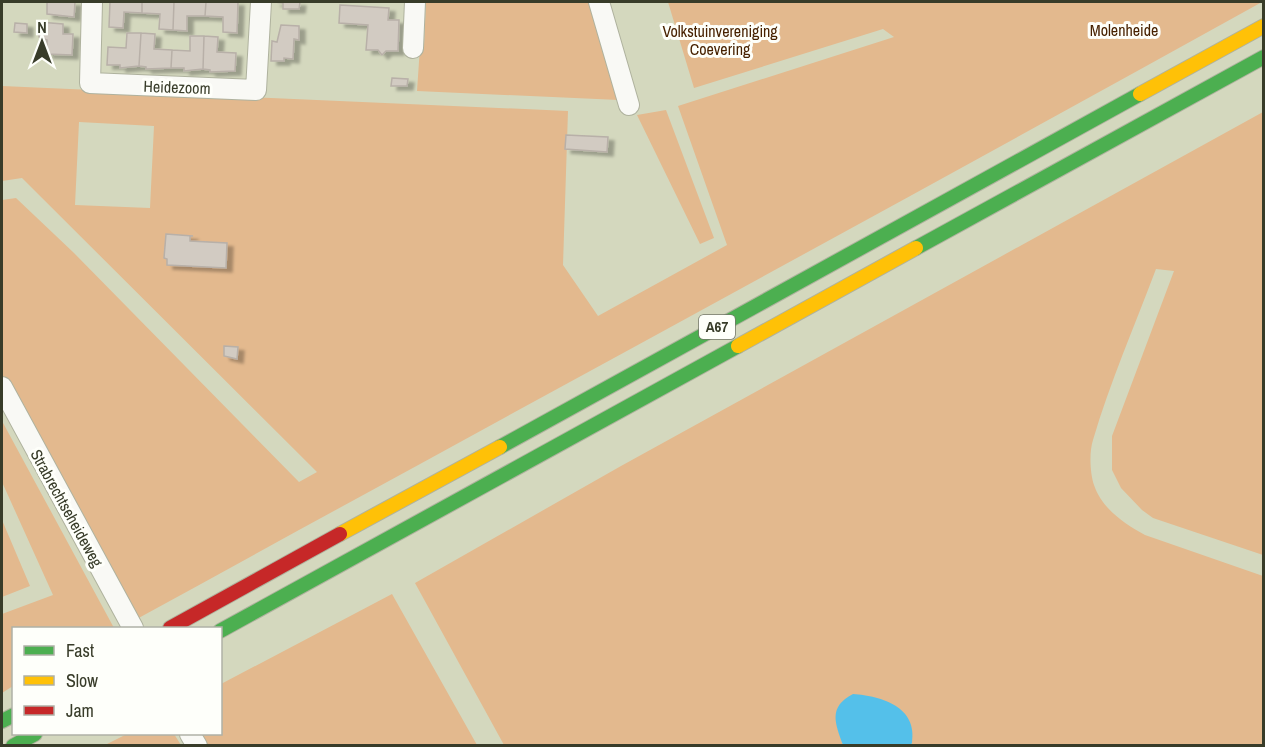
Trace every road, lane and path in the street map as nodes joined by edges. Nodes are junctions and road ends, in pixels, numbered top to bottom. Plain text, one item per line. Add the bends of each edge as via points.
1 (92, 2) edge
2 (261, 2) edge
3 (415, 2) edge
4 (599, 2) edge
5 (1263, 26) edge
6 (412, 48) dead end
7 (1263, 57) edge
8 (629, 105) dead end
9 (2, 387) edge
10 (132, 627) edge
11 (172, 627) edge
12 (222, 630) edge
13 (33, 735) edge
14 (13, 746) edge

1 - 2 street, Heidezoom via 90,83 256,90
3 - 6 street
4 - 8 street
5 - 11 highway, A67
7 - 12 highway, A67
9 - 10 street, Strabrechtseheideweg
13 - 14 highway

